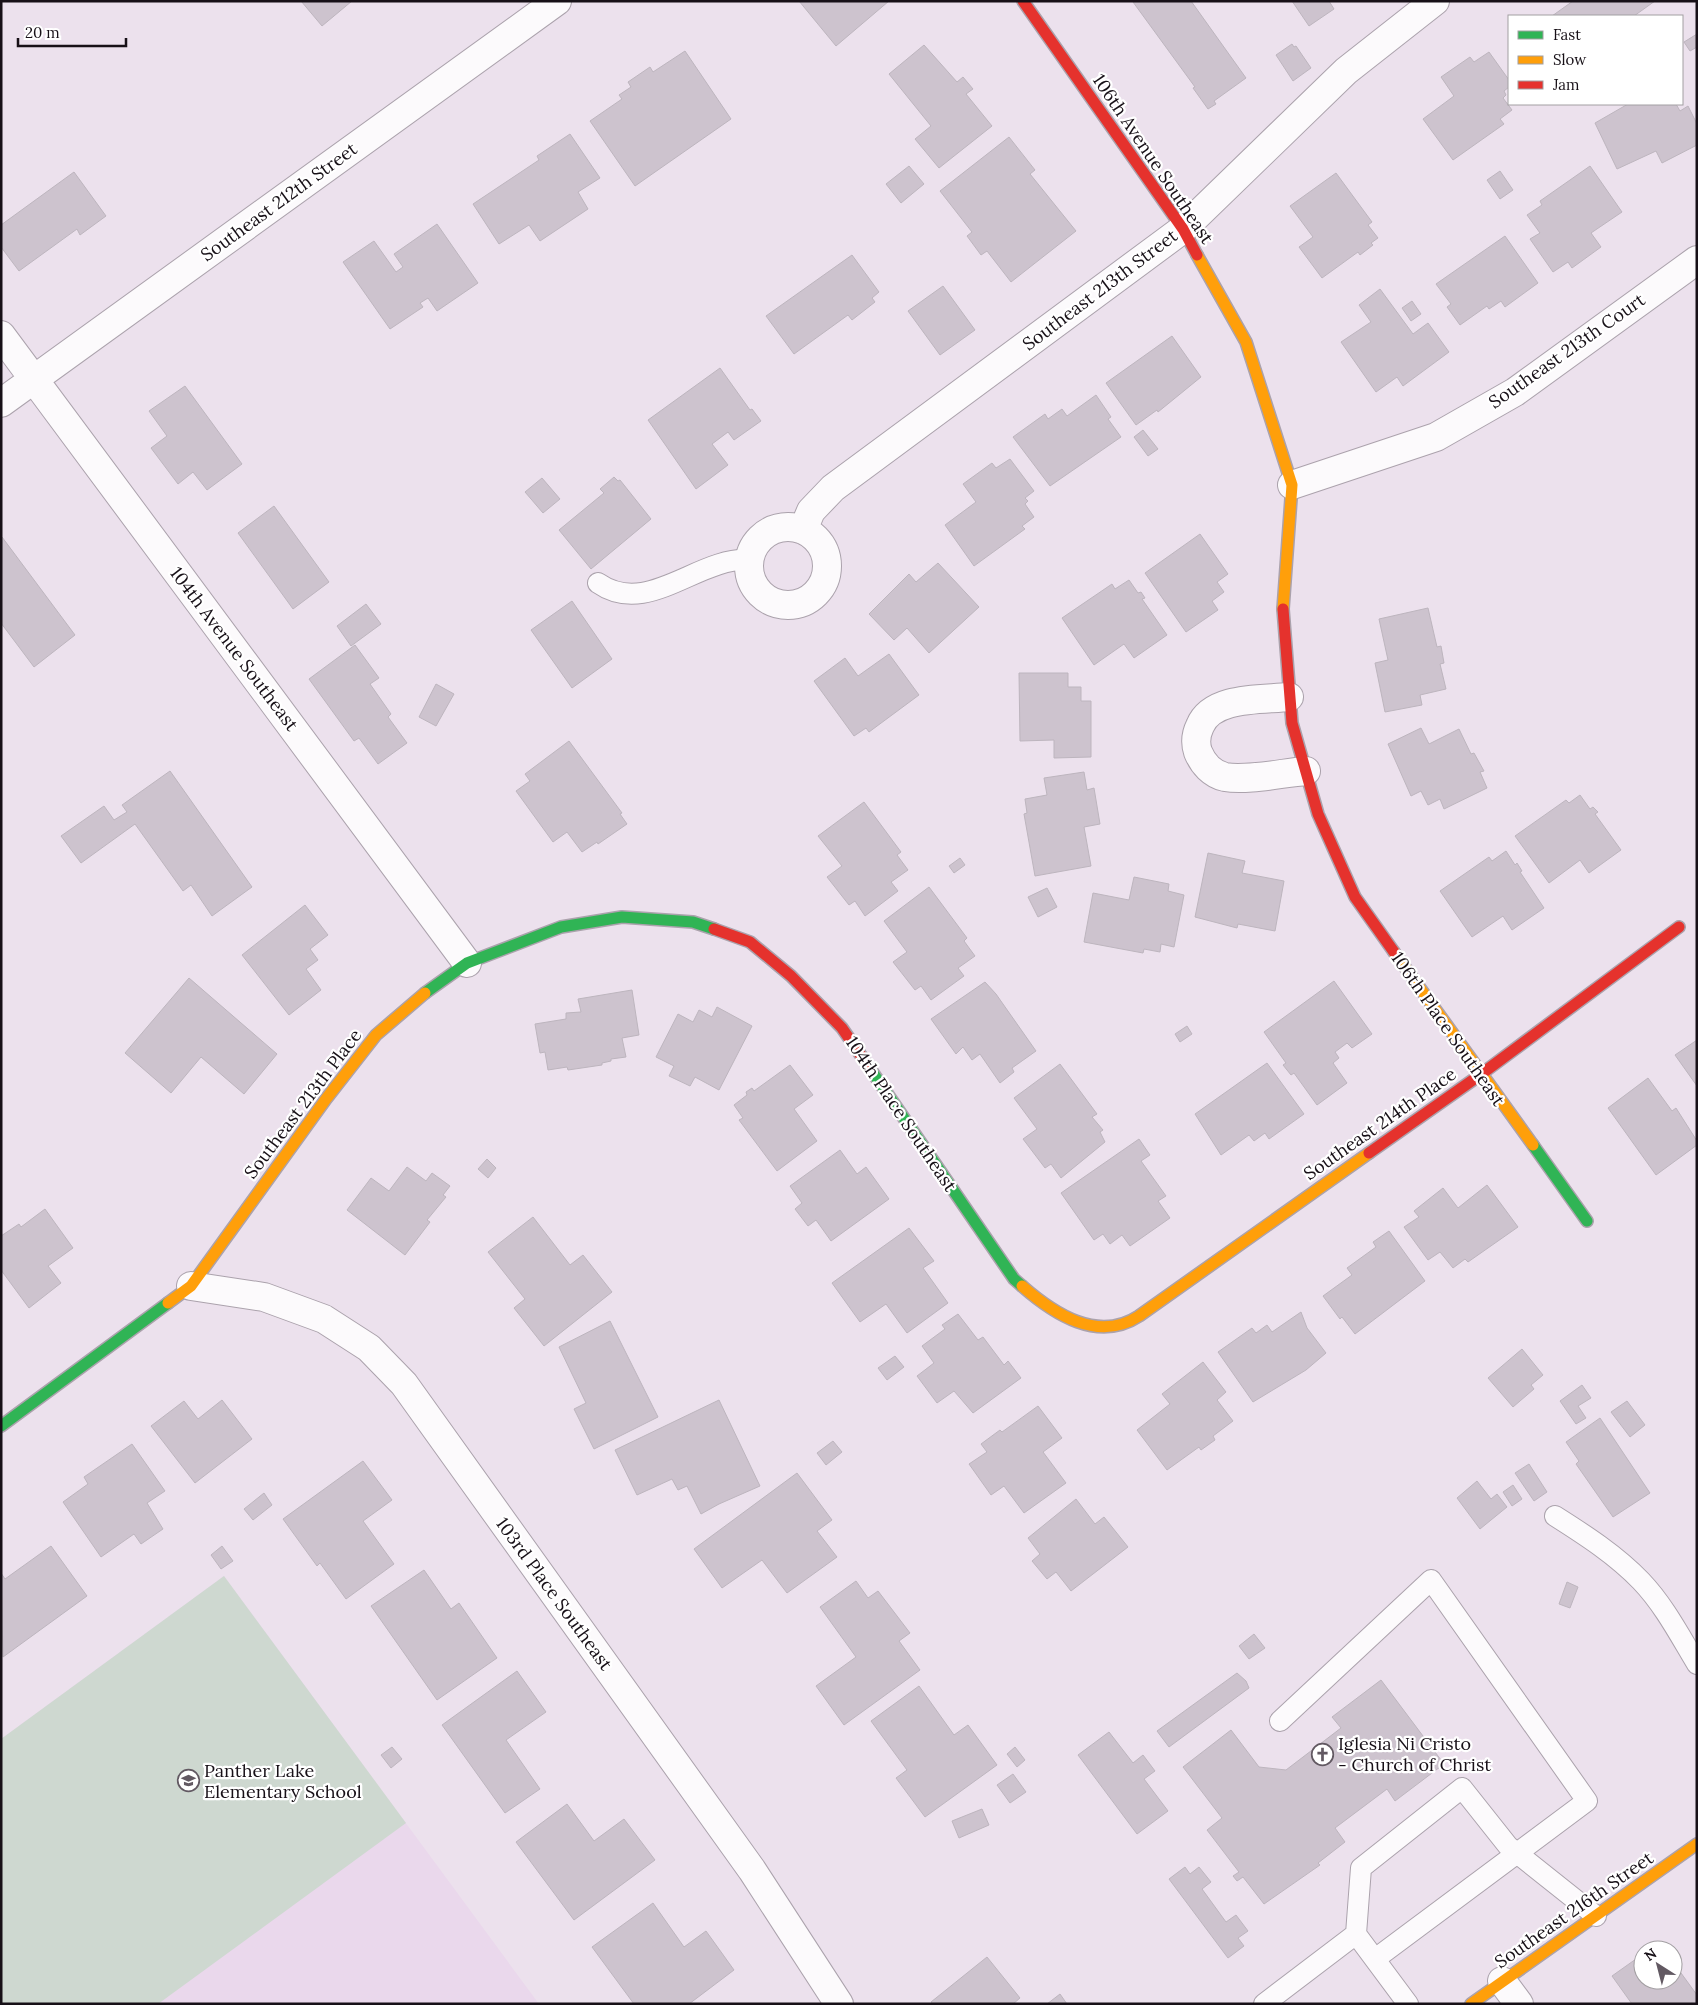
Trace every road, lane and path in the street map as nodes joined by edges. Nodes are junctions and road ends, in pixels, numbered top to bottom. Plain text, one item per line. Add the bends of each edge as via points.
1 (557, 1) edge
2 (1023, 1) edge
3 (1435, 1) edge
4 (1183, 229) junction
5 (1697, 260) edge
6 (1, 335) edge
7 (34, 379) junction
8 (1, 403) edge
9 (1292, 485) junction
10 (803, 530) junction
11 (750, 560) junction
12 (598, 583) dead end
13 (1289, 697) junction
14 (1306, 771) junction
15 (693, 922) joint
16 (1679, 927) dead end
17 (467, 963) junction
18 (1480, 1075) junction
19 (1586, 1221) dead end
20 (191, 1286) junction
21 (1090, 1327) joint
22 (1, 1426) edge
23 (1555, 1516) dead end
24 (1697, 1664) edge
25 (1280, 1721) dead end
26 (1697, 1844) edge
27 (1517, 1853) junction
28 (1596, 1916) junction
29 (1356, 1934) junction
30 (1375, 1959) junction
31 (1502, 1981) junction
32 (839, 2004) edge
33 (1264, 2004) edge
34 (1408, 2004) edge
35 (1470, 2004) edge
36 (1518, 2004) edge

1 - 7 street, Southeast 212th Street
2 - 4 street, 106th Avenue Southeast
3 - 4 street, Southeast 213th Street via 1346,71
4 - 9 street, 106th Avenue Southeast via 1246,342
4 - 10 street, Southeast 213th Street via 832,488 811,511
5 - 9 street, Southeast 213th Court via 1514,392 1436,437
6 - 7 street, 104th Avenue Southeast
7 - 8 street, Southeast 212th Street
7 - 17 street, 104th Avenue Southeast
9 - 13 street, 106th Place Southeast via 1283,614
10 - 11 street via 780,528 769,532 753,549
10 - 11 street via 814,536 823,547 827,560 822,586 813,596 788,604 764,596 750,574
11 - 12 lane via 721,562 674,583 644,592 624,594 609,591
13 - 14 street, 106th Place Southeast via 1292,723
13 - 14 street via 1227,704 1213,709 1202,719 1196,747 1211,771 1225,777
14 - 18 street, 106th Place Southeast via 1318,814 1355,897
15 - 17 street, Southeast 213th Place via 622,917 562,927
15 - 21 street, 104th Place Southeast via 750,942 792,976 842,1028 1014,1279 1051,1311
16 - 18 street, Southeast 214th Place
17 - 20 street, Southeast 213th Place via 425,993 376,1035
18 - 19 street, 106th Place Southeast
18 - 21 street, Southeast 214th Place via 1126,1323
20 - 22 street, Southeast 213th Place
20 - 32 street, 103rd Place Southeast via 264,1297 324,1319 369,1348 404,1384 752,1870
23 - 24 lane via 1598,1544 1641,1581 1664,1610
25 - 27 lane via 1431,1580 1587,1801
26 - 28 street, Southeast 216th Street
27 - 28 lane
27 - 29 lane via 1462,1788 1361,1868
27 - 30 lane
28 - 31 street, Southeast 216th Street
29 - 30 lane
29 - 33 lane
30 - 34 lane
31 - 35 street, Southeast 216th Street
31 - 36 street

